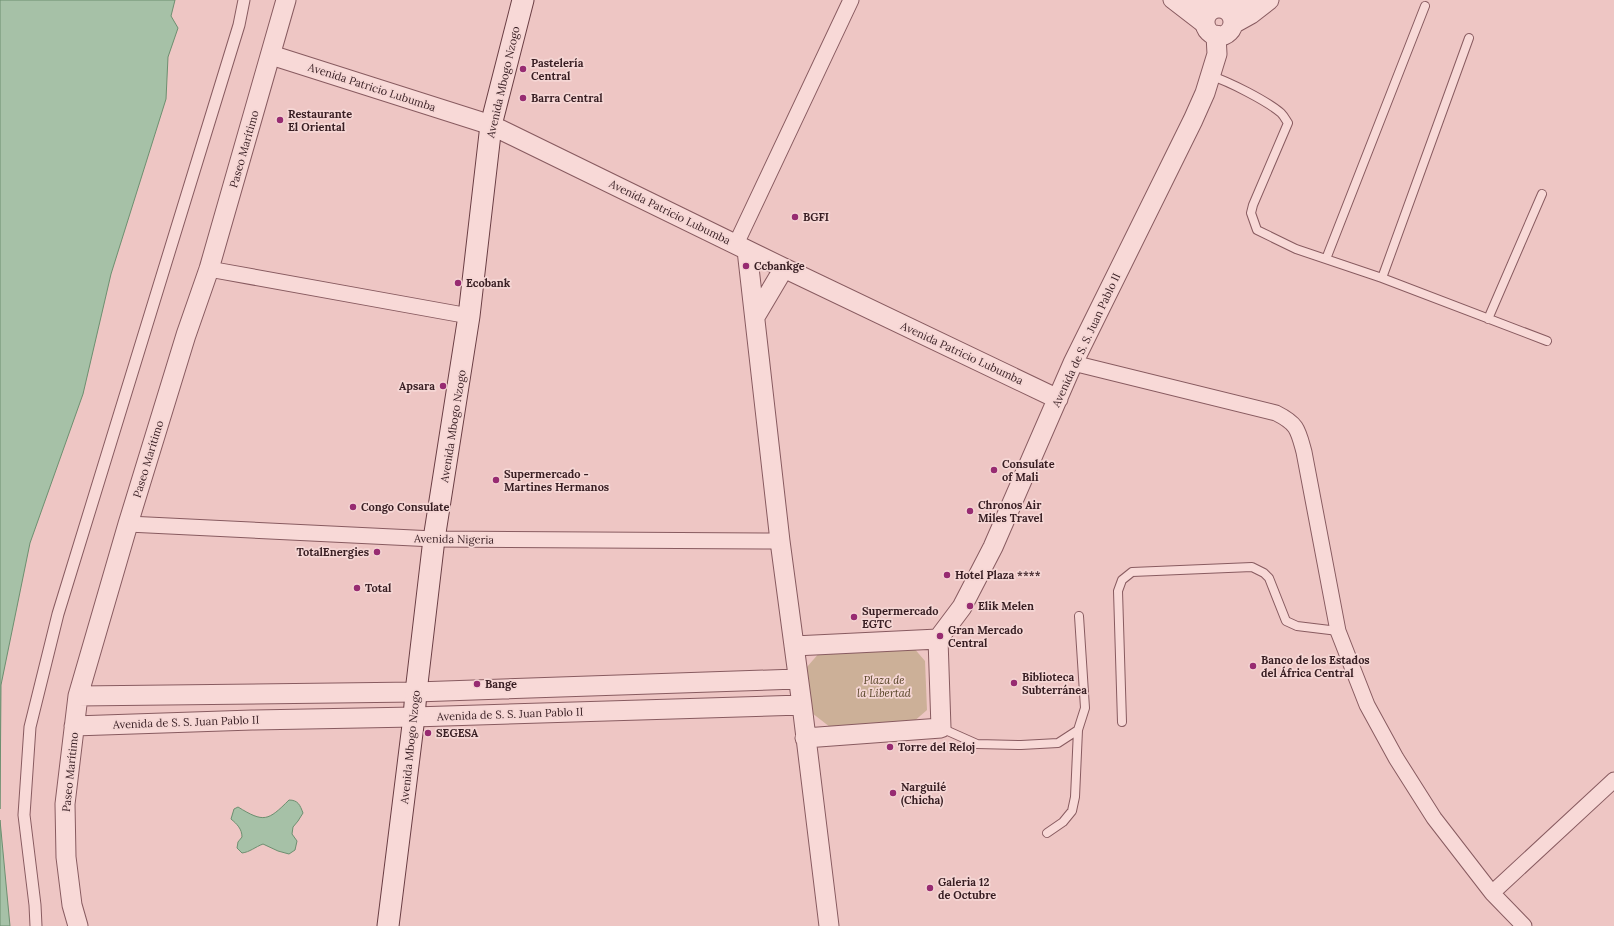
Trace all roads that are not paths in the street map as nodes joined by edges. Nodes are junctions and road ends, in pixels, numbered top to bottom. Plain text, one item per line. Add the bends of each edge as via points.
1 (244, 0) edge
2 (286, 0) edge
3 (523, 0) edge
4 (851, 0) edge
5 (1171, 0) edge
6 (1176, 0) edge
7 (1268, 0) edge
8 (1425, 6) dead end
9 (1218, 8) junction
10 (1233, 24) junction
11 (1211, 31) junction
12 (1469, 38) dead end
13 (271, 55) junction
14 (1211, 76) junction
15 (491, 125) junction
16 (1542, 194) dead end
17 (741, 247) junction
18 (1326, 259) junction
19 (784, 268) junction
20 (209, 269) junction
21 (1382, 278) junction
22 (469, 316) junction
23 (755, 317) junction
24 (1488, 319) junction
25 (1547, 341) dead end
26 (1073, 363) junction
27 (1058, 399) junction
28 (128, 524) junction
29 (434, 539) junction
30 (780, 541) junction
31 (1079, 616) dead end
32 (1338, 631) junction
33 (938, 639) junction
34 (794, 646) junction
35 (798, 679) junction
36 (416, 692) junction
37 (250, 693) junction
38 (78, 696) junction
39 (802, 705) junction
40 (414, 717) junction
41 (252, 720) junction
42 (1122, 722) dead end
43 (74, 726) junction
44 (941, 728) junction
45 (1078, 730) junction
46 (805, 738) junction
47 (1614, 780) edge
48 (1047, 833) dead end
49 (1492, 893) junction
50 (36, 926) edge
51 (78, 926) edge
52 (388, 926) edge
53 (829, 926) edge
54 (1524, 926) edge

1 - 50 street via 239,25 58,614 30,727 24,814
2 - 13 street, Paseo Marítimo
3 - 15 main road, Avenida Mbogo Nzogo
4 - 17 street
5 - 11 street
6 - 9 street
7 - 9 street via 1244,1
7 - 10 street
8 - 18 lane
9 - 10 street via 1231,15
9 - 11 street via 1206,18
10 - 11 street via 1225,35
11 - 14 street, Avenida de S. S. Juan Pablo II via 1217,54
12 - 21 lane
13 - 15 street, Avenida Patricio Lubumba
13 - 20 street, Paseo Marítimo
14 - 18 lane via 1270,106 1282,114 1288,123 1253,205 1251,213 1258,230 1296,249
14 - 26 street, Avenida de S. S. Juan Pablo II via 1175,158
15 - 17 street, Avenida Patricio Lubumba
15 - 22 main road, Avenida Mbogo Nzogo
16 - 24 lane
17 - 19 street, Avenida Patricio Lubumba
17 - 23 street
18 - 21 lane
19 - 23 street
19 - 27 street, Avenida Patricio Lubumba
20 - 22 street
20 - 28 street, Paseo Marítimo
21 - 24 lane
22 - 29 main road, Avenida Mbogo Nzogo
23 - 30 street
24 - 25 lane
26 - 27 street, Avenida de S. S. Juan Pablo II
26 - 32 street via 1276,413 1290,420 1296,428 1304,452
27 - 33 street, Avenida de S. S. Juan Pablo II via 993,547 962,607
28 - 29 street, Avenida Nigeria
28 - 38 street, Paseo Marítimo
29 - 30 street, Avenida Nigeria
29 - 36 main road, Avenida Mbogo Nzogo
30 - 34 street
31 - 45 lane via 1085,708
32 - 42 lane via 1297,626 1286,621 1269,578 1252,567 1132,572 1122,580 1118,591
32 - 49 street via 1366,705 1396,758 1434,818
33 - 34 street
33 - 44 street
34 - 35 street
35 - 36 street
35 - 39 street
36 - 37 street
36 - 40 main road, Avenida Mbogo Nzogo
37 - 38 street
37 - 41 street
38 - 43 street, Paseo Marítimo
39 - 40 street, Avenida de S. S. Juan Pablo II
39 - 46 street
40 - 41 street, Avenida de S. S. Juan Pablo II
40 - 52 main road, Avenida Mbogo Nzogo
41 - 43 street, Avenida de S. S. Juan Pablo II
43 - 51 street, Paseo Marítimo via 65,804 66,857 72,905
44 - 45 lane via 977,744 1021,745 1058,743
44 - 46 street
45 - 48 lane via 1075,798 1072,811 1063,822
46 - 53 street
47 - 49 street
49 - 54 street

